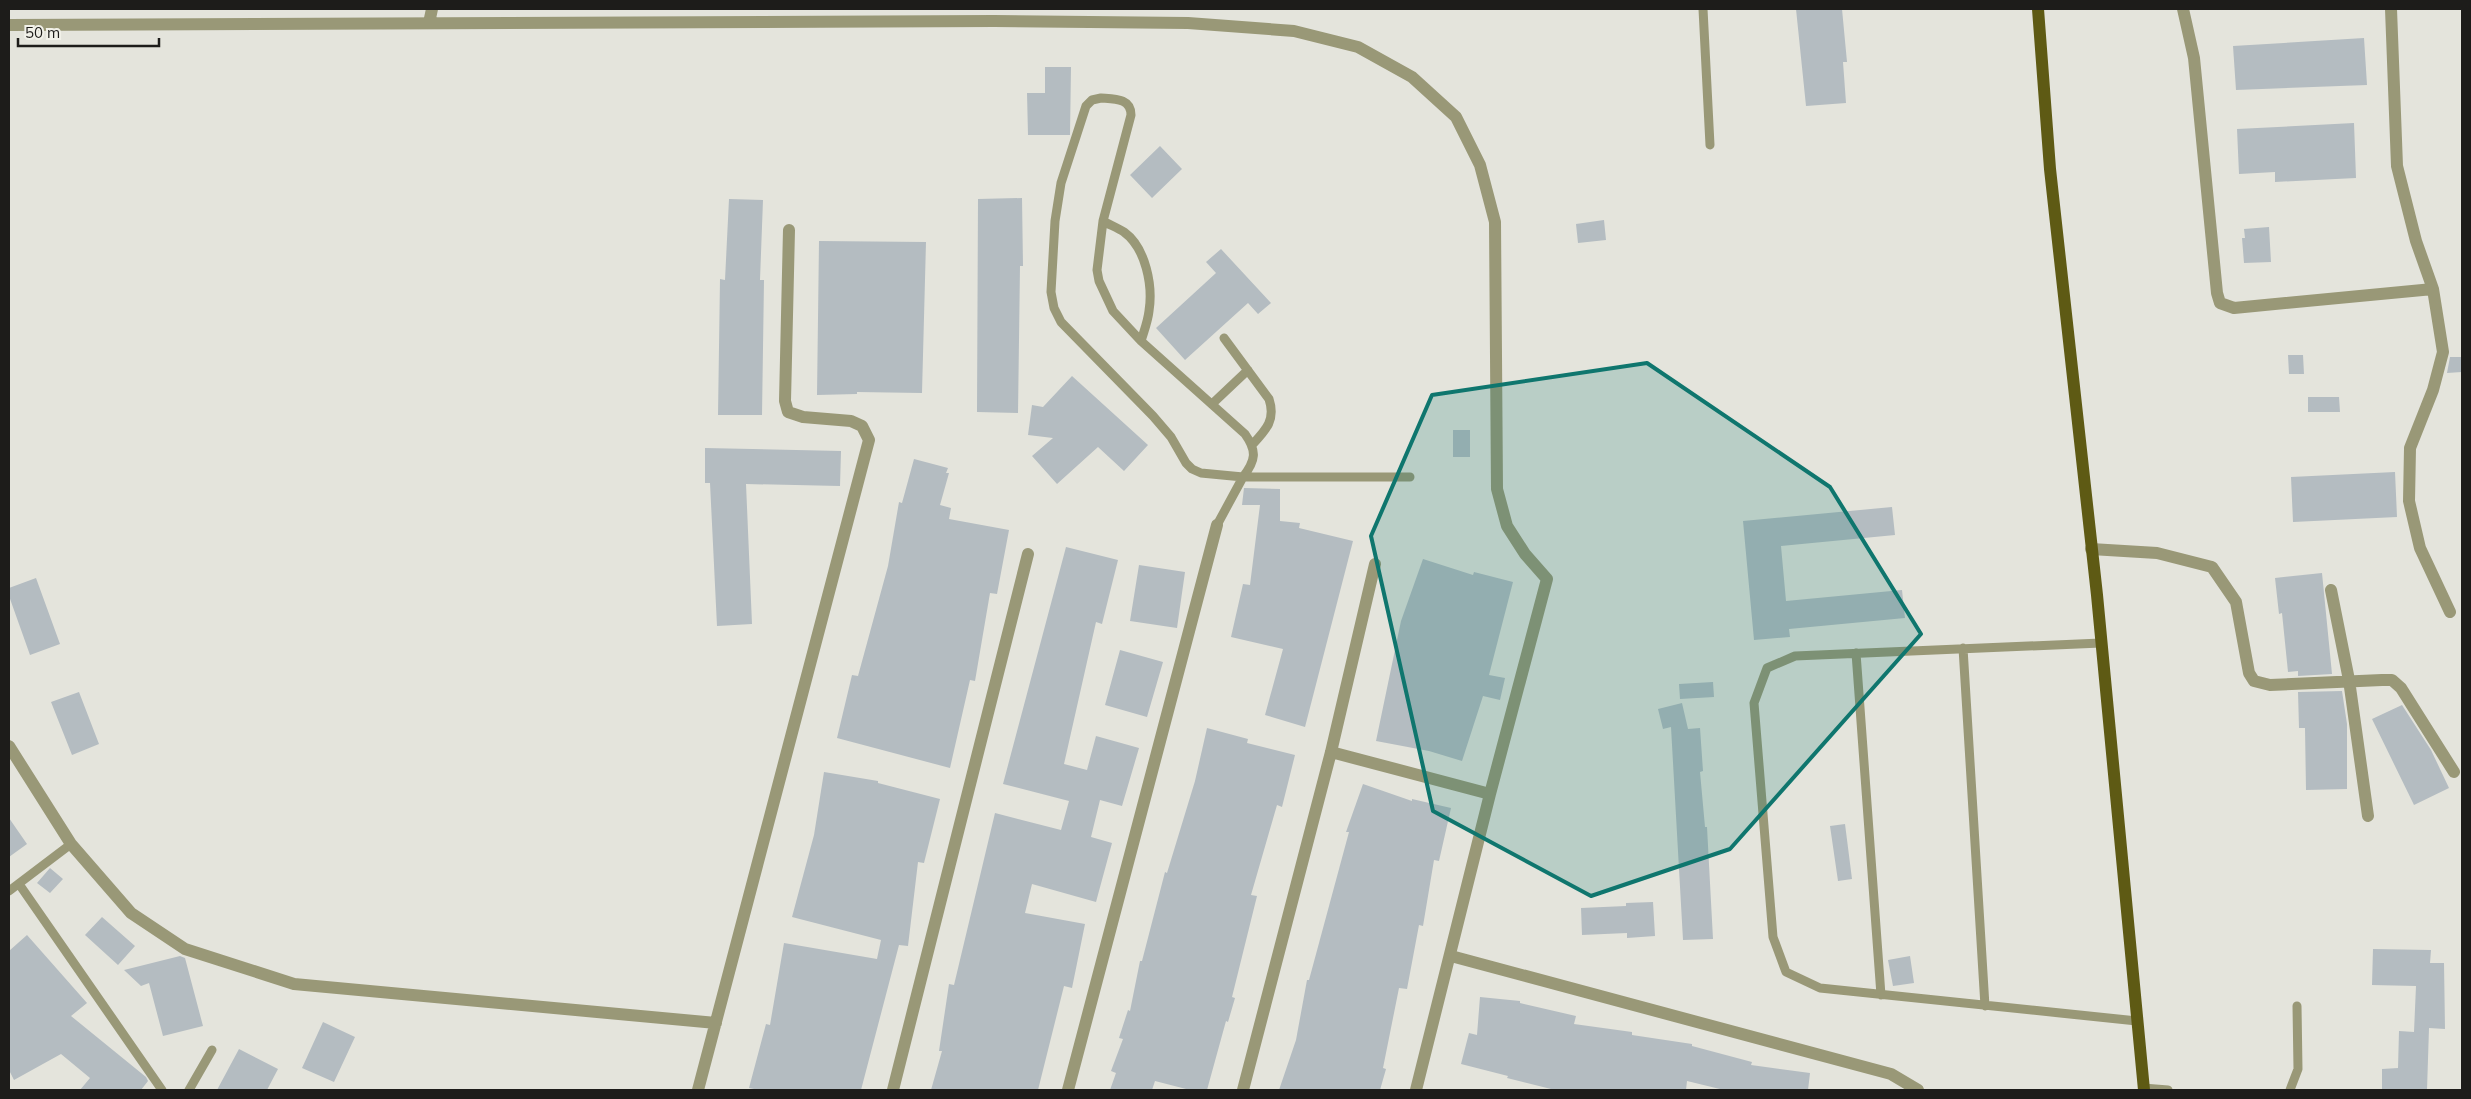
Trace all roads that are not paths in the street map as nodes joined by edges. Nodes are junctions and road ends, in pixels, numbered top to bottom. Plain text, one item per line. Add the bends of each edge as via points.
1 (432, 9) edge
2 (1703, 9) edge
3 (2038, 9) edge
4 (2183, 9) edge
5 (2391, 9) edge
6 (994, 15) edge
7 (429, 23) junction
8 (9, 25) edge
9 (1710, 145) dead end
10 (1103, 221) junction
11 (789, 230) dead end
12 (2433, 289) junction
13 (1224, 338) dead end
14 (1142, 342) junction
15 (1248, 370) junction
16 (1212, 404) junction
17 (1252, 445) junction
18 (1243, 477) junction
19 (1410, 477) dead end
20 (1217, 525) joint
21 (2091, 549) junction
22 (1028, 554) dead end
23 (1374, 564) dead end
24 (2331, 590) dead end
25 (2450, 612) dead end
26 (2101, 642) junction
27 (1963, 648) junction
28 (1856, 653) junction
29 (2349, 680) junction
30 (9, 746) edge
31 (1331, 752) junction
32 (2454, 772) dead end
33 (1490, 794) junction
34 (2368, 816) dead end
35 (71, 844) junction
36 (19, 884) junction
37 (9, 891) edge
38 (1451, 956) junction
39 (1881, 995) junction
40 (1986, 1006) junction
41 (2297, 1006) dead end
42 (2137, 1022) junction
43 (716, 1023) junction
44 (212, 1050) dead end
45 (2143, 1089) edge
46 (162, 1090) edge
47 (190, 1090) edge
48 (698, 1090) edge
49 (893, 1090) edge
50 (1068, 1090) edge
51 (1243, 1090) edge
52 (1416, 1090) edge
53 (1918, 1090) edge
54 (2168, 1090) edge
55 (2290, 1090) edge

1 - 7 street
2 - 9 lane
3 - 21 main road via 2050,169
4 - 12 street via 2194,58 2220,304 2234,308
5 - 12 street via 2398,166 2416,241
6 - 7 street
6 - 33 street via 1294,31 1358,47 1412,77 1456,117 1480,165 1495,222 1497,489 1507,526 1547,579
7 - 8 street
10 - 14 lane via 1097,270 1099,281 1113,311
10 - 14 lane via 1124,232 1136,244 1144,262 1149,281 1150,310
10 - 18 lane via 1130,123 1131,108 1128,103 1116,99 1101,98 1086,106 1061,183 1051,292 1054,308 1061,322 1171,437 1186,464 1201,472
11 - 43 street via 785,401 788,412 803,417 852,420 862,426 868,440
12 - 25 street via 2443,352 2433,390 2410,448 2409,501 2420,548
13 - 15 lane
14 - 16 lane
15 - 16 lane
15 - 17 lane via 1272,408 1269,426
16 - 17 lane
17 - 18 lane via 1251,466
18 - 19 lane
18 - 20 lane
20 - 50 street
21 - 26 main road
21 - 29 street via 2157,552 2212,567 2236,602 2249,673 2254,680 2270,685
22 - 49 street
23 - 31 street
24 - 29 street
26 - 27 lane
26 - 42 main road
27 - 28 lane
27 - 40 lane
28 - 39 lane
28 - 39 lane via 1795,656 1767,668 1754,703 1774,937 1786,972 1820,988
29 - 32 street via 2392,680
29 - 34 street
30 - 35 street
31 - 33 street
31 - 51 street
33 - 38 street
35 - 36 lane
35 - 43 street via 131,913 185,949 294,984
36 - 37 lane
36 - 46 lane
38 - 52 street
38 - 53 street via 1891,1074
39 - 40 lane
40 - 42 lane
41 - 55 lane via 2298,1069
42 - 45 main road
43 - 48 street
44 - 47 lane
45 - 54 lane

